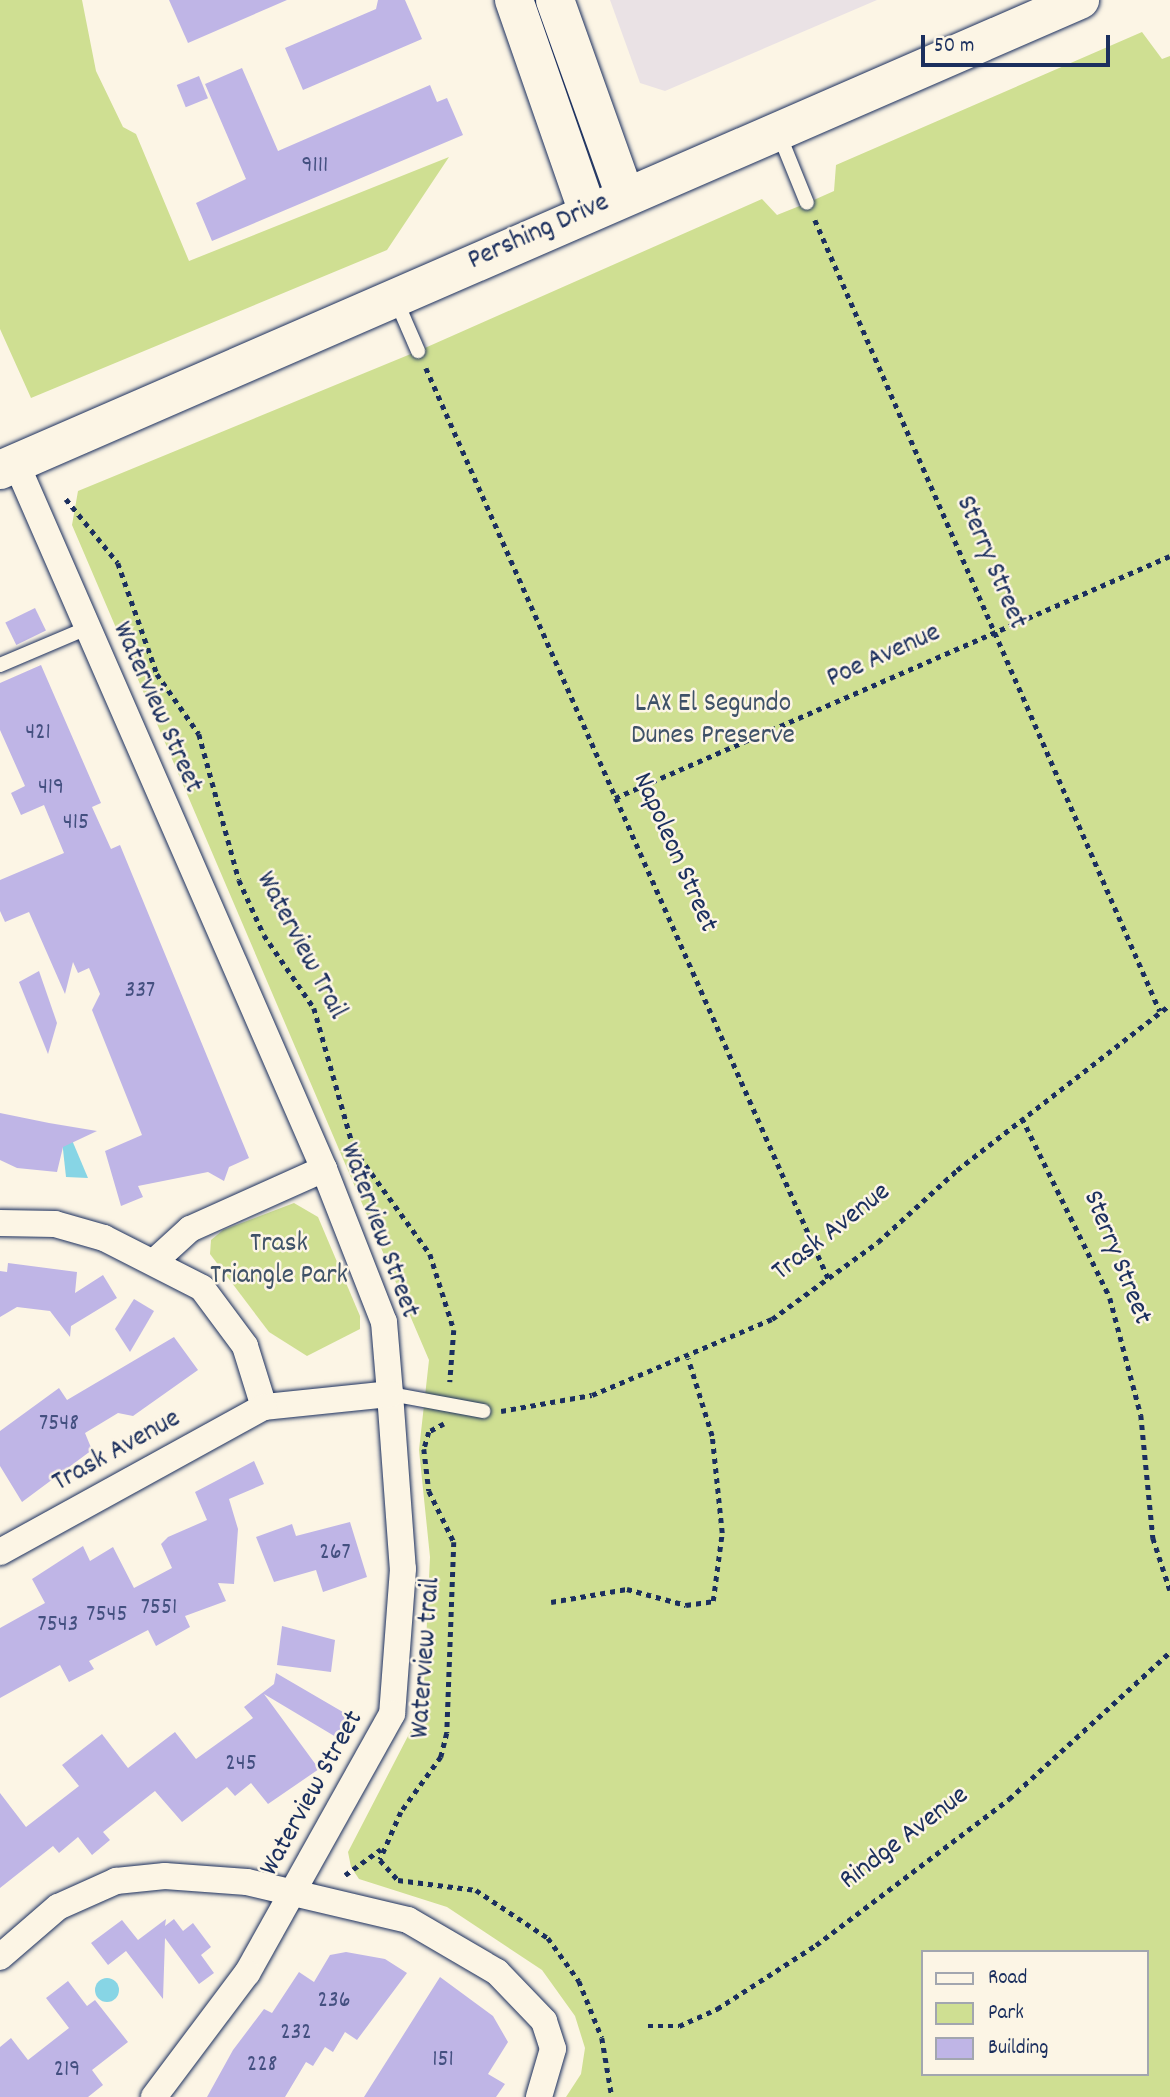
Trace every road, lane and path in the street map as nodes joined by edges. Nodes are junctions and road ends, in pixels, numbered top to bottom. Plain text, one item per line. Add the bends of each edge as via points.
1 (514, 0) edge
2 (555, 0) edge
3 (1080, 0) edge
4 (779, 132) junction
5 (625, 196) junction
6 (807, 203) joint
7 (588, 212) junction
8 (395, 297) junction
9 (418, 351) joint
10 (8, 466) edge
11 (66, 499) dead end
12 (1170, 556) edge
13 (87, 628) junction
14 (993, 632) junction
15 (0, 665) edge
16 (615, 798) junction
17 (1170, 1005) edge
18 (1160, 1011) junction
19 (1022, 1118) junction
20 (324, 1169) junction
21 (0, 1223) edge
22 (156, 1260) junction
23 (829, 1280) junction
24 (688, 1359) junction
25 (450, 1382) dead end
26 (390, 1394) junction
27 (264, 1407) junction
28 (483, 1411) joint
29 (445, 1423) dead end
30 (0, 1552) edge
31 (1170, 1590) edge
32 (551, 1602) dead end
33 (1170, 1652) edge
34 (381, 1849) junction
35 (345, 1875) dead end
36 (390, 1877) junction
37 (384, 1885) dead end
38 (294, 1893) junction
39 (0, 1957) edge
40 (648, 2026) dead end
41 (154, 2097) edge
42 (539, 2097) edge
43 (612, 2097) edge

1 - 7 main road
2 - 5 main road
3 - 4 main road, Pershing Drive
4 - 5 main road, Pershing Drive
4 - 6 lane
5 - 7 main road, Pershing Drive
6 - 14 path, Sterry Street
7 - 8 main road, Pershing Drive
8 - 9 lane
8 - 10 main road, Pershing Drive
9 - 16 path, Napoleon Street
10 - 13 street, Waterview Street
11 - 25 path, Waterview Trail via 118,563 157,674 199,734 239,880 264,935 314,1008 354,1149 430,1254 454,1330
12 - 14 path, Poe Avenue
13 - 15 lane
13 - 20 street, Waterview Street
14 - 16 path, Poe Avenue
14 - 18 path, Sterry Street
16 - 23 path, Napoleon Street
17 - 18 path, Trask Avenue
18 - 19 path, Trask Avenue
19 - 23 path, Trask Avenue
19 - 31 path, Sterry Street via 1110,1298 1141,1415 1153,1538
20 - 22 street via 201,1224
20 - 26 street, Waterview Street via 384,1322
21 - 22 street via 55,1224
22 - 27 street via 202,1288 228,1317 245,1346
23 - 24 path, Trask Avenue via 772,1319
24 - 28 path, Trask Avenue via 553,1407
24 - 32 path via 712,1436 722,1533 712,1601 686,1605 626,1589
26 - 27 street
26 - 28 lane
26 - 38 street, Waterview Street via 403,1569 392,1714
27 - 30 street, Trask Avenue
29 - 34 path, Waterview trail via 429,1432 424,1449 429,1490 454,1542 447,1733 441,1757
33 - 40 path, Rindge Avenue via 1009,1799 816,1945 717,2008 679,2026
34 - 35 path
34 - 36 path
36 - 37 path
36 - 43 path via 476,1890 548,1938 579,1981 605,2048
38 - 39 street via 165,1876 116,1881 58,1907
38 - 41 street, Waterview Street via 247,1973
38 - 42 street via 408,1920 457,1946 528,2002 544,2021 553,2049 550,2079

